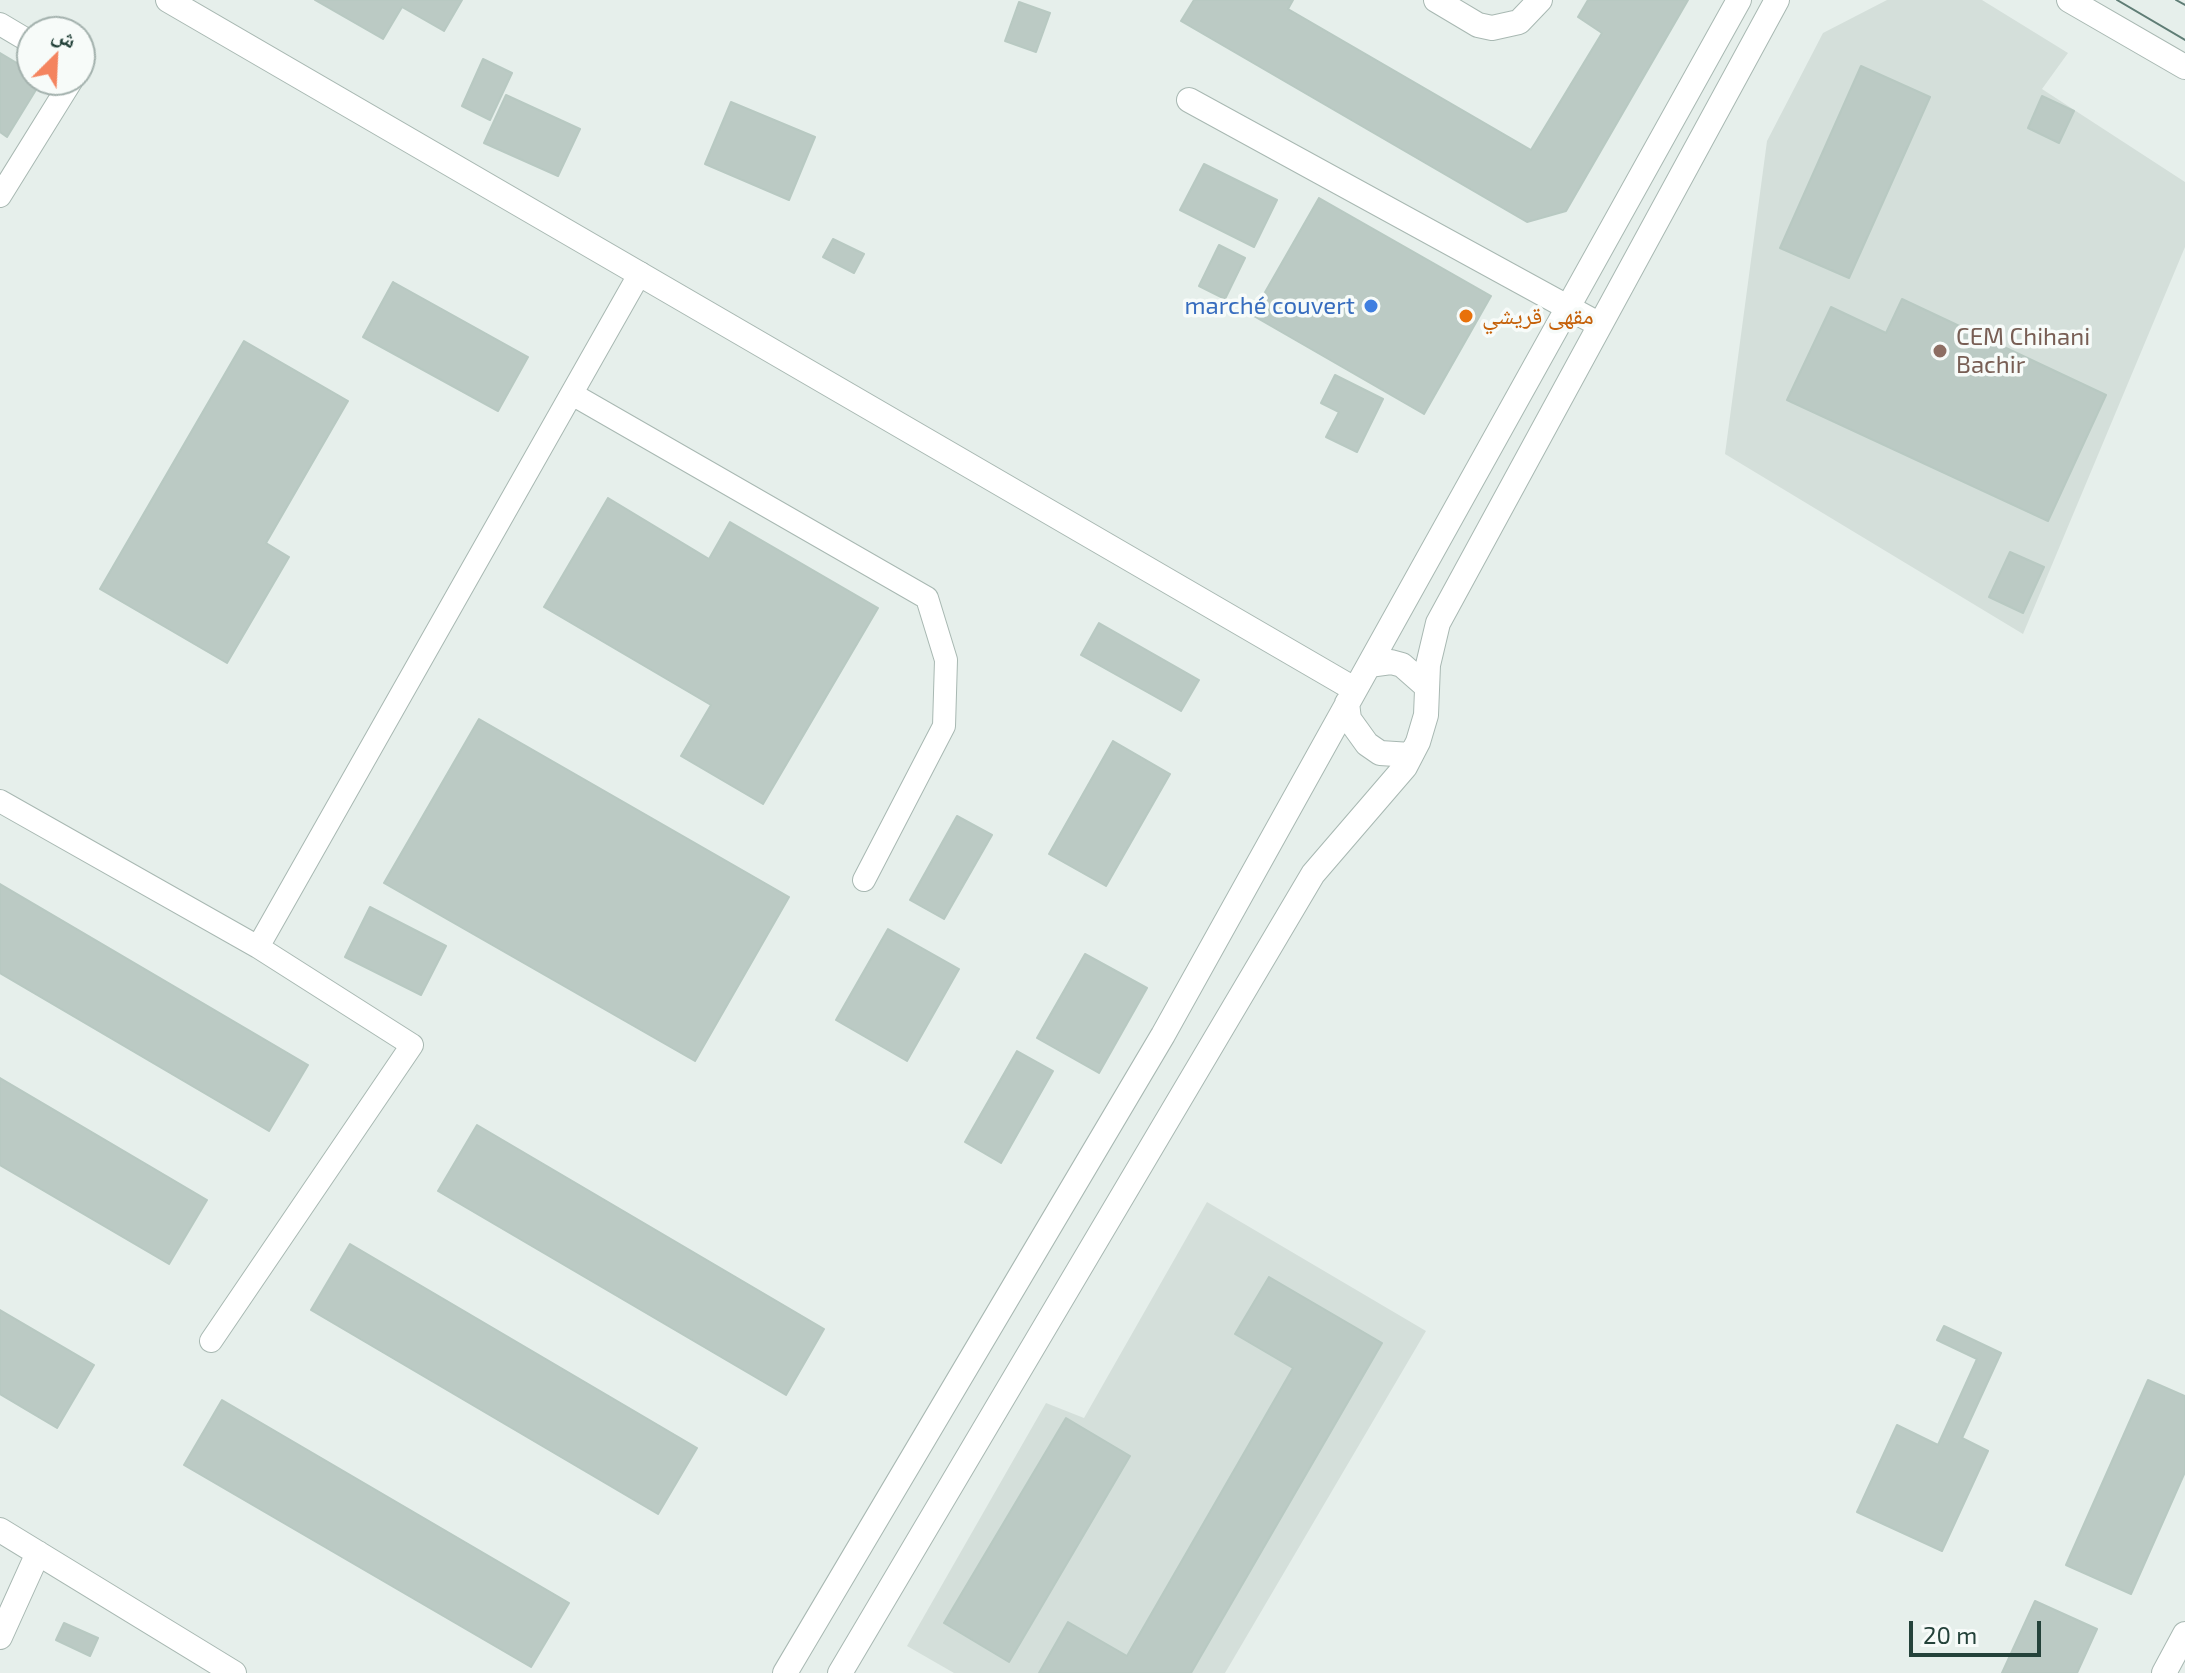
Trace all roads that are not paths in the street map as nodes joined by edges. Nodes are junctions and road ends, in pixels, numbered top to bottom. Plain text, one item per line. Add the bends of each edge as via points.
1 (168, 0) edge
2 (1436, 0) edge
3 (1540, 0) edge
4 (1739, 0) edge
5 (1777, 0) edge
6 (2069, 0) edge
7 (2185, 67) edge
8 (62, 96) edge
9 (1189, 100) dead end
10 (0, 196) edge
11 (640, 273) junction
12 (1568, 307) junction
13 (1600, 325) junction
14 (572, 394) junction
15 (1369, 665) junction
16 (1427, 687) junction
17 (1351, 696) junction
18 (1411, 755) junction
19 (0, 801) edge
20 (864, 880) dead end
21 (258, 947) junction
22 (211, 1341) dead end
23 (0, 1530) edge
24 (38, 1553) junction
25 (2185, 1634) edge
26 (0, 1637) edge
27 (234, 1673) edge
28 (785, 1673) edge
29 (840, 1673) edge
30 (2164, 1673) edge

1 - 11 street
2 - 3 street via 1492,28 1519,22
4 - 12 street
5 - 13 street
6 - 7 street
8 - 10 lane
9 - 12 street
11 - 14 lane
11 - 17 street
12 - 13 street
12 - 15 street
13 - 16 street via 1438,623
14 - 20 lane via 927,598 946,660 944,726
14 - 21 lane
15 - 16 street via 1402,665
15 - 17 street
16 - 18 street via 1426,715
17 - 18 street via 1349,719 1367,744 1388,755
17 - 28 street via 1163,1035
18 - 29 street via 1388,791 1313,874
19 - 21 lane
21 - 22 lane via 412,1045
23 - 24 street
24 - 26 street
24 - 27 street
25 - 30 street

